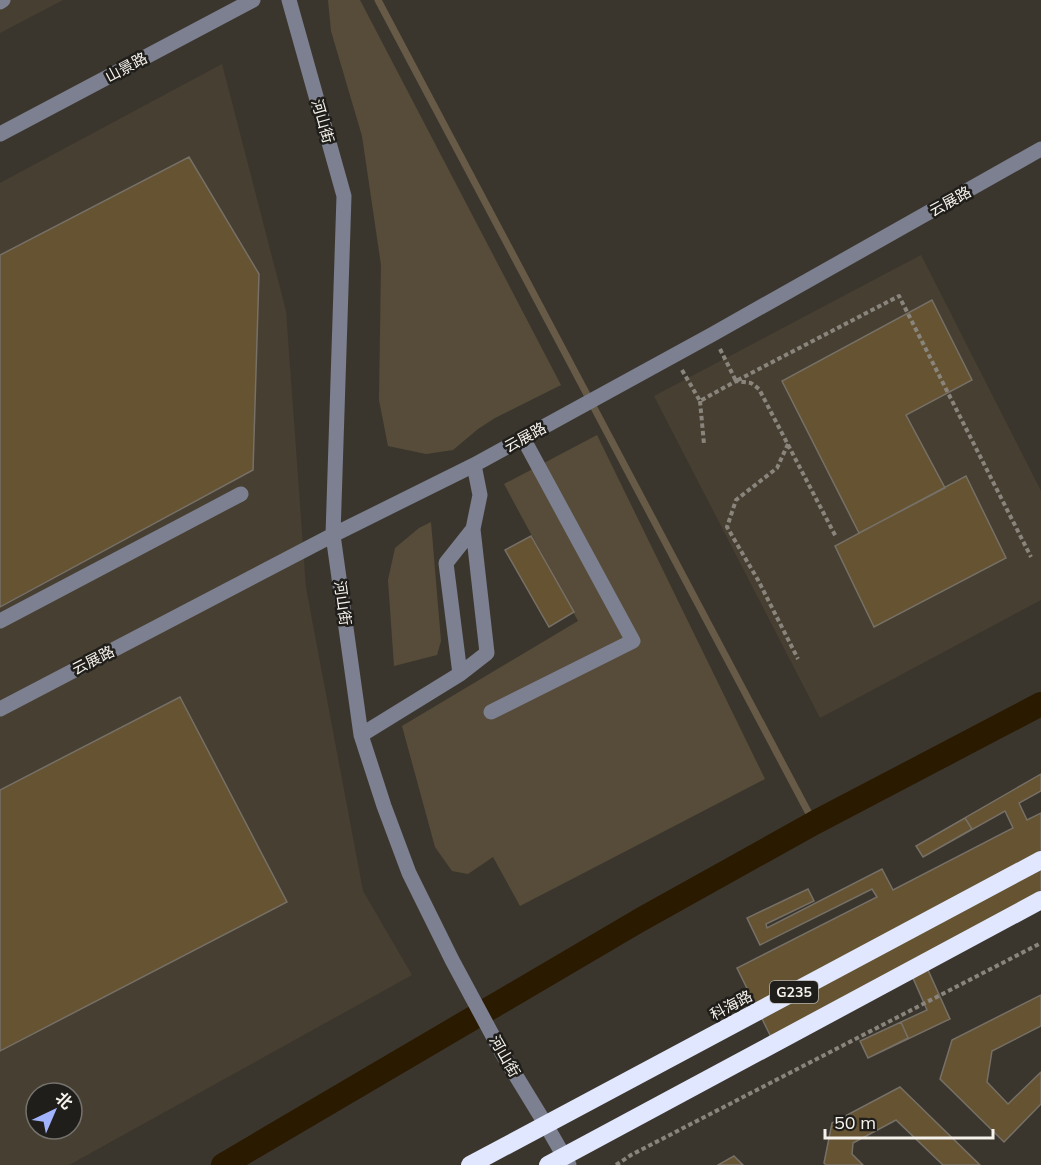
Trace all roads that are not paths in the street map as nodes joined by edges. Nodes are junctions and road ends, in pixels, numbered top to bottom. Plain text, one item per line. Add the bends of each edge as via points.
1 (253, 0) edge
2 (289, 0) edge
3 (0, 134) edge
4 (1041, 149) edge
5 (523, 438) junction
6 (474, 465) junction
7 (241, 494) dead end
8 (473, 529) junction
9 (333, 535) junction
10 (0, 621) edge
11 (460, 674) junction
12 (0, 709) edge
13 (491, 712) dead end
14 (361, 735) junction
15 (1041, 860) edge
16 (1041, 900) edge
17 (546, 1125) junction
18 (560, 1162) edge
19 (470, 1165) edge

1 - 3 street, 山景路
2 - 9 street, 河山街 via 344,196
4 - 5 street, 云展路
5 - 6 street, 云展路
5 - 13 street via 633,640
6 - 8 street via 480,495
6 - 9 street, 云展路
7 - 10 street
8 - 11 street via 446,563
8 - 11 street via 487,653
9 - 12 street, 云展路
9 - 14 street, 河山街
11 - 14 street
14 - 17 street, 河山街 via 410,873 502,1053
15 - 17 highway, 科海路 / G235
16 - 18 highway, G235
17 - 18 street, 河山街
17 - 19 highway, 科海路 / G235

